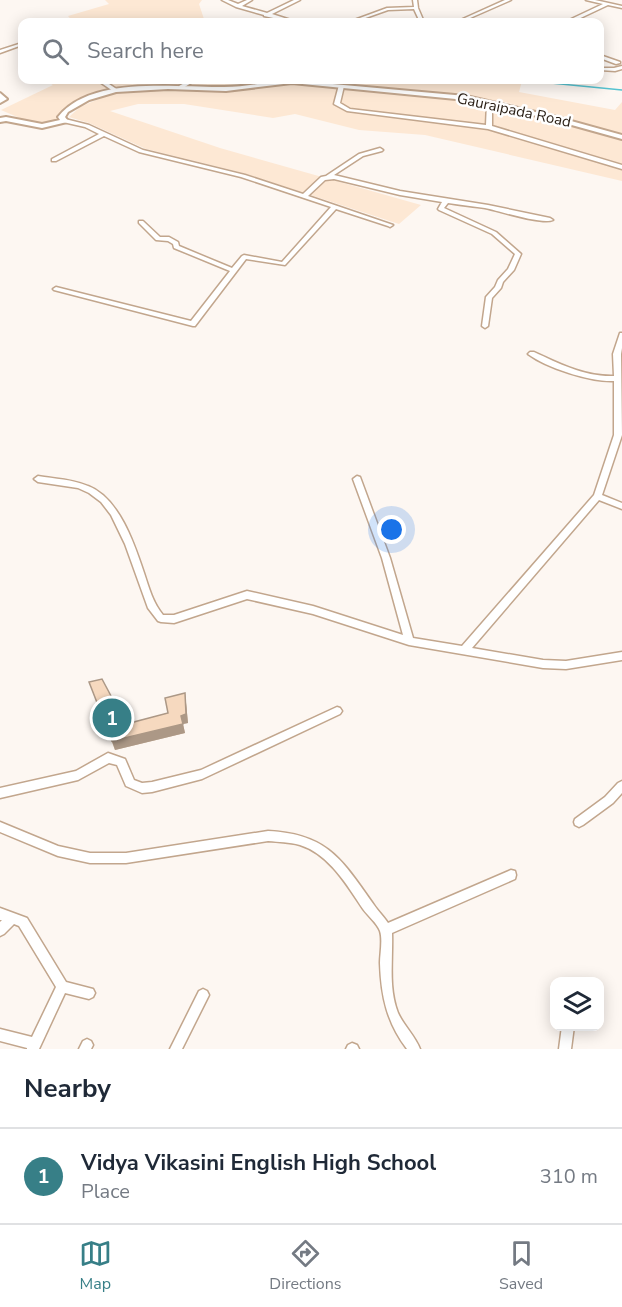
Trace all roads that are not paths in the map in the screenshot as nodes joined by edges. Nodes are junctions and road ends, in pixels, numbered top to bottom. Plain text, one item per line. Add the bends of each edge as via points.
1 (224, 0) edge
2 (250, 0) edge
3 (298, 0) edge
4 (415, 0) edge
5 (509, 0) edge
6 (588, 0) edge
7 (607, 4) junction
8 (238, 6) junction
9 (622, 7) edge
10 (416, 8) junction
11 (266, 15) junction
12 (278, 18) edge
13 (362, 18) edge
14 (420, 18) edge
15 (467, 18) edge
16 (578, 18) edge
17 (18, 45) edge
18 (0, 52) edge
19 (604, 57) edge
20 (621, 63) edge
21 (604, 69) edge
22 (106, 84) edge
23 (186, 84) edge
24 (260, 84) edge
25 (329, 84) edge
26 (341, 86) junction
27 (181, 87) junction
28 (115, 90) junction
29 (0, 95) edge
30 (0, 101) edge
31 (490, 102) junction
32 (2, 118) edge
33 (65, 121) junction
34 (489, 127) junction
35 (102, 134) junction
36 (622, 137) edge
37 (380, 150) dead end
38 (54, 160) dead end
39 (622, 167) edge
40 (328, 177) junction
41 (304, 196) junction
42 (446, 201) junction
43 (335, 207) junction
44 (549, 220) dead end
45 (141, 222) dead end
46 (390, 225) dead end
47 (234, 271) junction
48 (56, 289) dead end
49 (485, 326) dead end
50 (622, 335) edge
51 (532, 354) dead end
52 (618, 378) junction
53 (38, 479) dead end
54 (357, 480) dead end
55 (598, 496) junction
56 (622, 506) edge
57 (409, 641) junction
58 (465, 649) junction
59 (622, 656) edge
60 (337, 711) dead end
61 (622, 786) edge
62 (0, 793) edge
63 (579, 822) dead end
64 (0, 827) edge
65 (511, 875) dead end
66 (6, 917) edge
67 (0, 930) edge
68 (386, 930) junction
69 (62, 987) junction
70 (89, 993) dead end
71 (203, 995) dead end
72 (567, 1031) edge
73 (0, 1035) edge
74 (34, 1047) edge
75 (176, 1049) edge
76 (414, 1049) edge
77 (565, 1049) edge

1 - 8 street
2 - 8 street
3 - 11 street
4 - 10 street
5 - 15 street
6 - 7 street
7 - 9 street
7 - 16 street
8 - 11 street
10 - 13 street via 387,9
10 - 14 street
11 - 12 street
17 - 18 street
19 - 20 street
20 - 21 street
22 - 28 street
23 - 27 street
24 - 27 street, Gauraipada Road via 226,89
25 - 26 street, Gauraipada Road
26 - 31 street, Gauraipada Road
26 - 34 street via 337,104 349,111
27 - 28 street, Gauraipada Road
28 - 33 street, Gauraipada Road via 66,111 61,117
29 - 30 street via 4,99
31 - 34 street
31 - 36 street, Gauraipada Road
32 - 33 street via 42,126
33 - 35 street
34 - 39 street
35 - 38 street
35 - 41 street via 141,151 243,176
37 - 40 street via 361,155
40 - 41 street
40 - 42 street via 406,196
41 - 43 street
42 - 44 street
42 - 49 street via 440,207 442,210 494,233 518,254 511,270 489,297
43 - 46 street
43 - 47 street via 283,264 244,257
45 - 47 street via 158,239 169,239 176,247
47 - 48 street via 193,324
50 - 52 street via 617,354
51 - 52 street via 581,375
52 - 55 street via 618,435
53 - 57 street via 92,490 103,500 118,518 152,608 161,618 174,619 247,595 313,610
54 - 57 street via 386,558
55 - 56 street
55 - 58 street
57 - 58 street
58 - 59 street via 543,664 566,665
60 - 62 street via 202,774 152,787 130,783 121,762 108,758 78,775
61 - 63 street
64 - 68 street via 58,851 90,858 126,858 268,836 303,840 321,849 343,870
65 - 68 street
66 - 67 street
66 - 69 street via 23,922
68 - 76 street via 389,1007 399,1030
69 - 70 street
69 - 74 street
71 - 75 street
72 - 77 street
73 - 74 street

